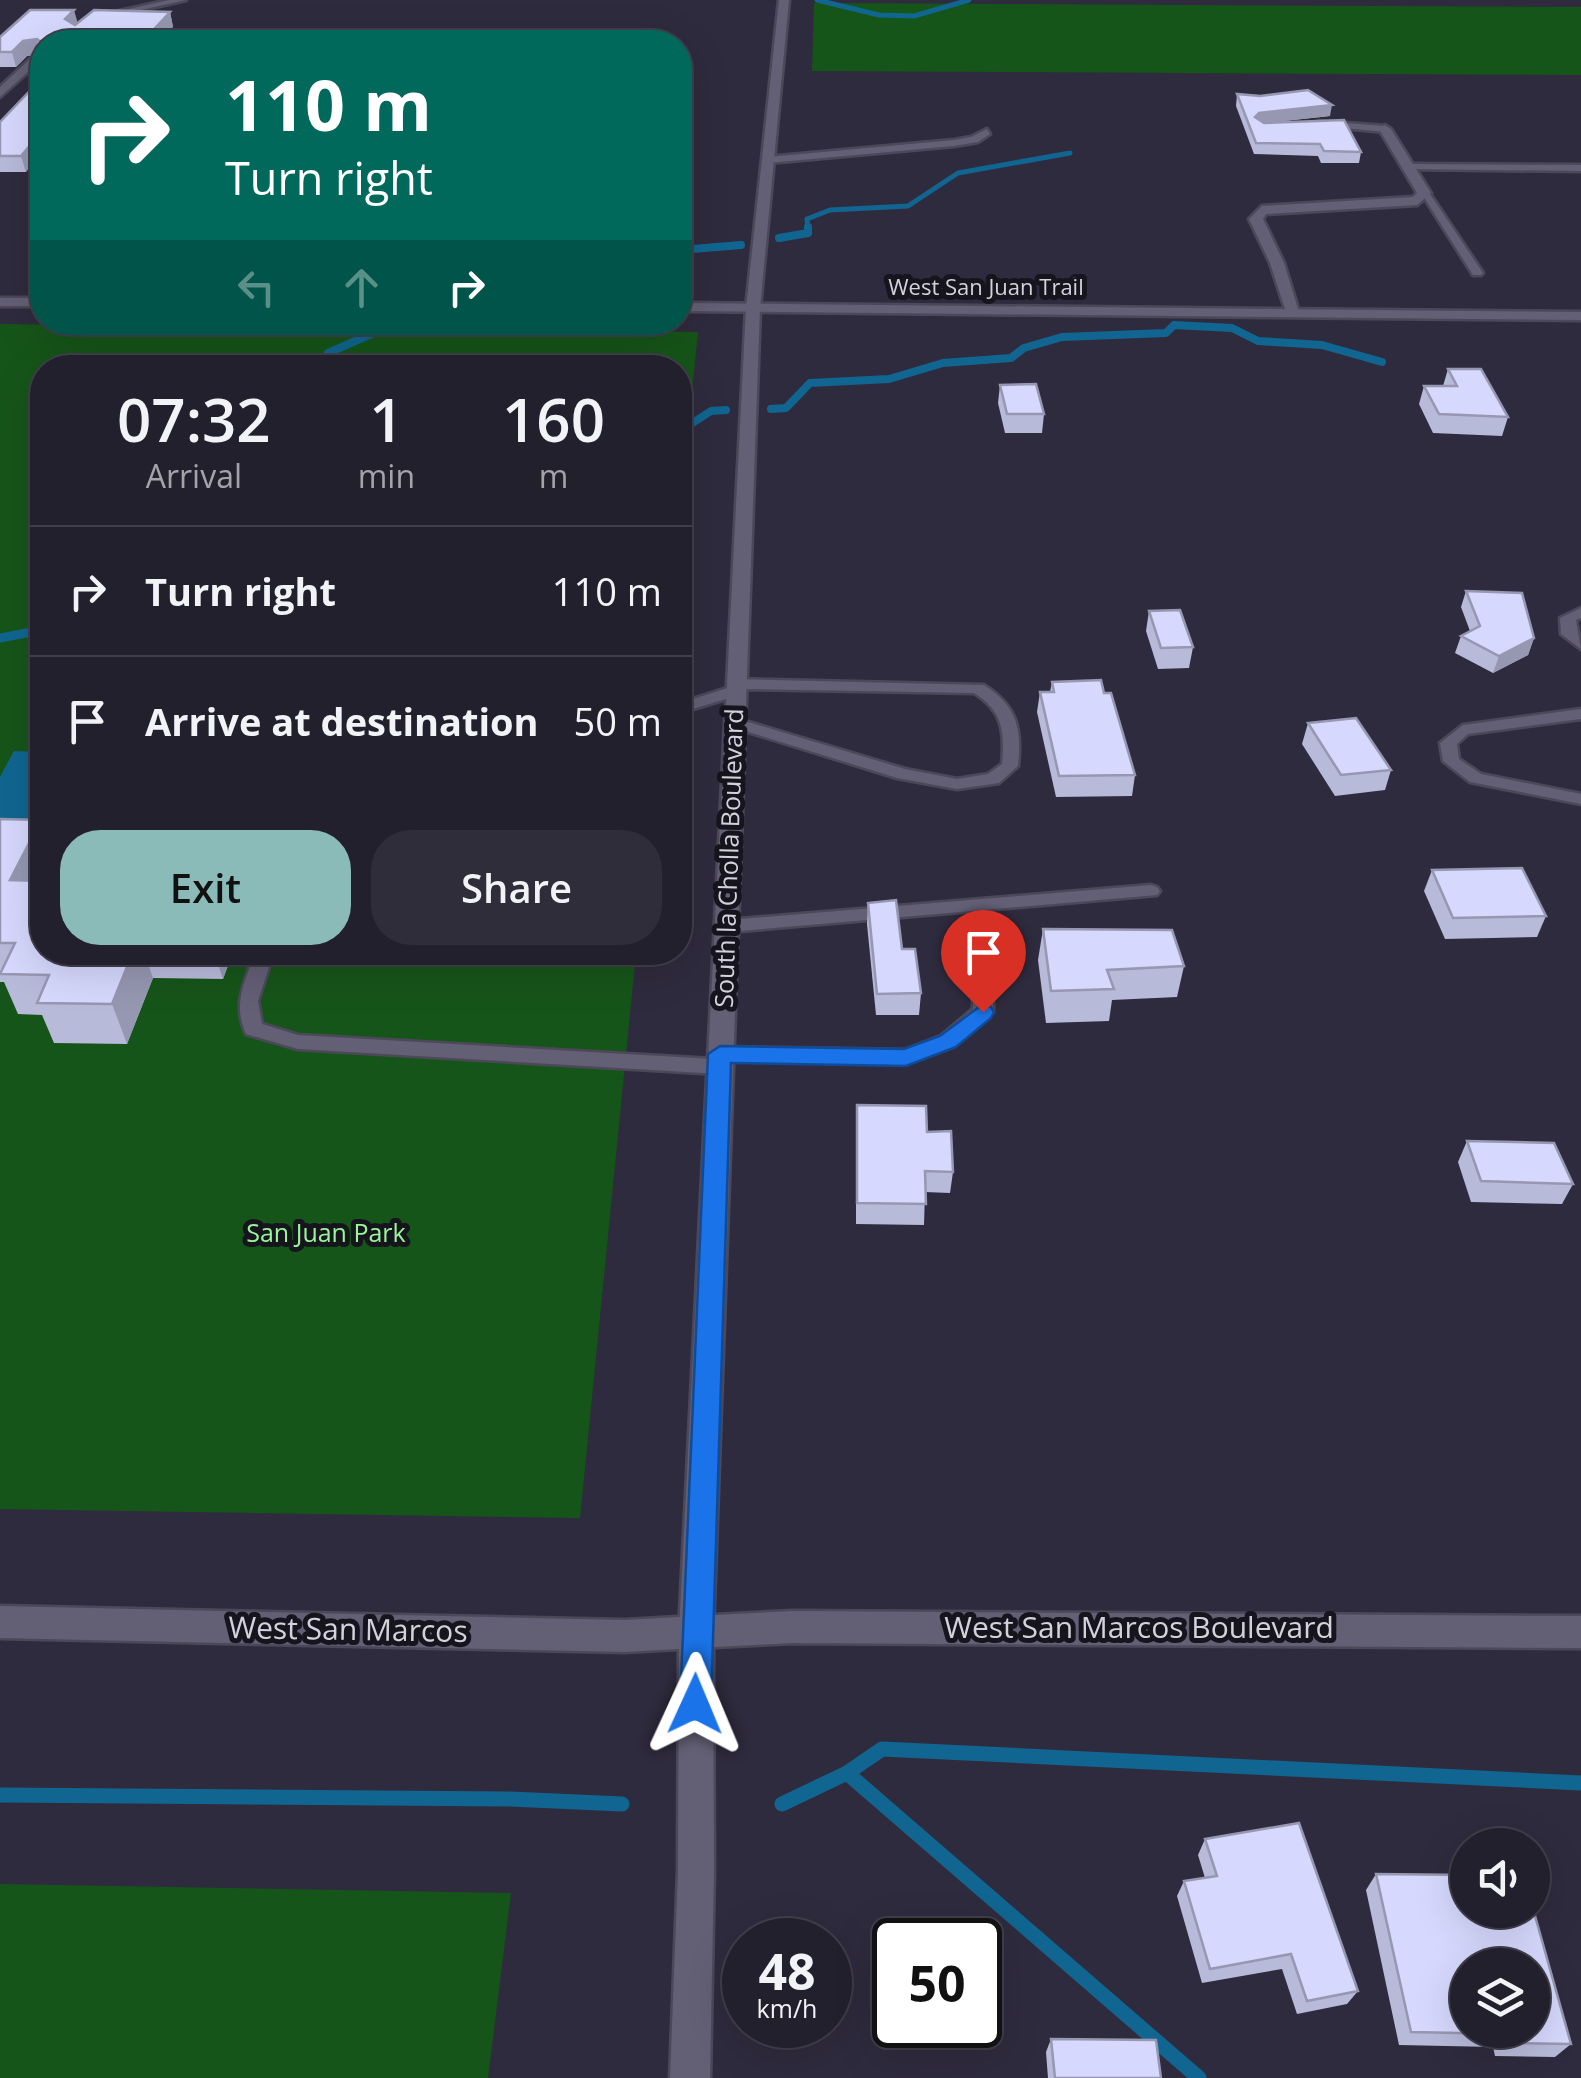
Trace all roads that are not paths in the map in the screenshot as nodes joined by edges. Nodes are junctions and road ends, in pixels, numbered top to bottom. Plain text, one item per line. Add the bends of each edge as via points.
1 (182, 0) edge
2 (784, 0) edge
3 (90, 20) edge
4 (30, 65) edge
5 (0, 93) edge
6 (1313, 124) edge
7 (1384, 129) joint
8 (987, 132) dead end
9 (768, 160) junction
10 (1408, 167) junction
11 (1581, 168) edge
12 (1424, 194) junction
13 (1477, 273) dead end
14 (0, 302) edge
15 (30, 302) edge
16 (692, 308) edge
17 (753, 308) junction
18 (1292, 312) junction
19 (1581, 316) edge
20 (1581, 613) edge
21 (1581, 644) edge
22 (736, 688) junction
23 (692, 704) edge
24 (1581, 714) edge
25 (735, 723) junction
26 (1581, 800) edge
27 (1151, 891) dead end
28 (728, 926) junction
29 (260, 965) edge
30 (983, 984) dead end
31 (720, 1061) junction
32 (0, 1622) edge
33 (696, 1632) junction
34 (1581, 1632) edge
35 (690, 2078) edge

1 - 3 lane
2 - 9 main road, South la Cholla Boulevard
4 - 5 main road
6 - 7 lane
7 - 10 main road
8 - 9 lane via 954,143
9 - 17 main road, South la Cholla Boulevard
10 - 11 lane
10 - 12 main road
12 - 13 lane
12 - 18 main road via 1402,204 1262,210 1256,219
14 - 15 main road
16 - 17 main road, West San Juan Trail
17 - 18 main road, West San Juan Trail
17 - 22 main road, South la Cholla Boulevard
18 - 19 main road, West San Juan Trail
20 - 21 lane via 1568,618 1569,634
22 - 23 lane
22 - 25 main road, South la Cholla Boulevard
22 - 25 lane via 978,688 1002,701 1014,732 1010,766 992,779 957,784
24 - 26 lane via 1463,730 1448,743 1451,761 1476,778
25 - 28 main road, South la Cholla Boulevard
27 - 28 lane
28 - 31 main road, South la Cholla Boulevard
29 - 31 lane via 248,1000 254,1029 298,1042
30 - 31 lane via 983,1012 948,1042 906,1057
31 - 33 main road, South la Cholla Boulevard
32 - 33 main road, West San Marcos via 625,1636
33 - 34 main road, West San Marcos Boulevard via 792,1626
33 - 35 main road, South la Cholla Boulevard

